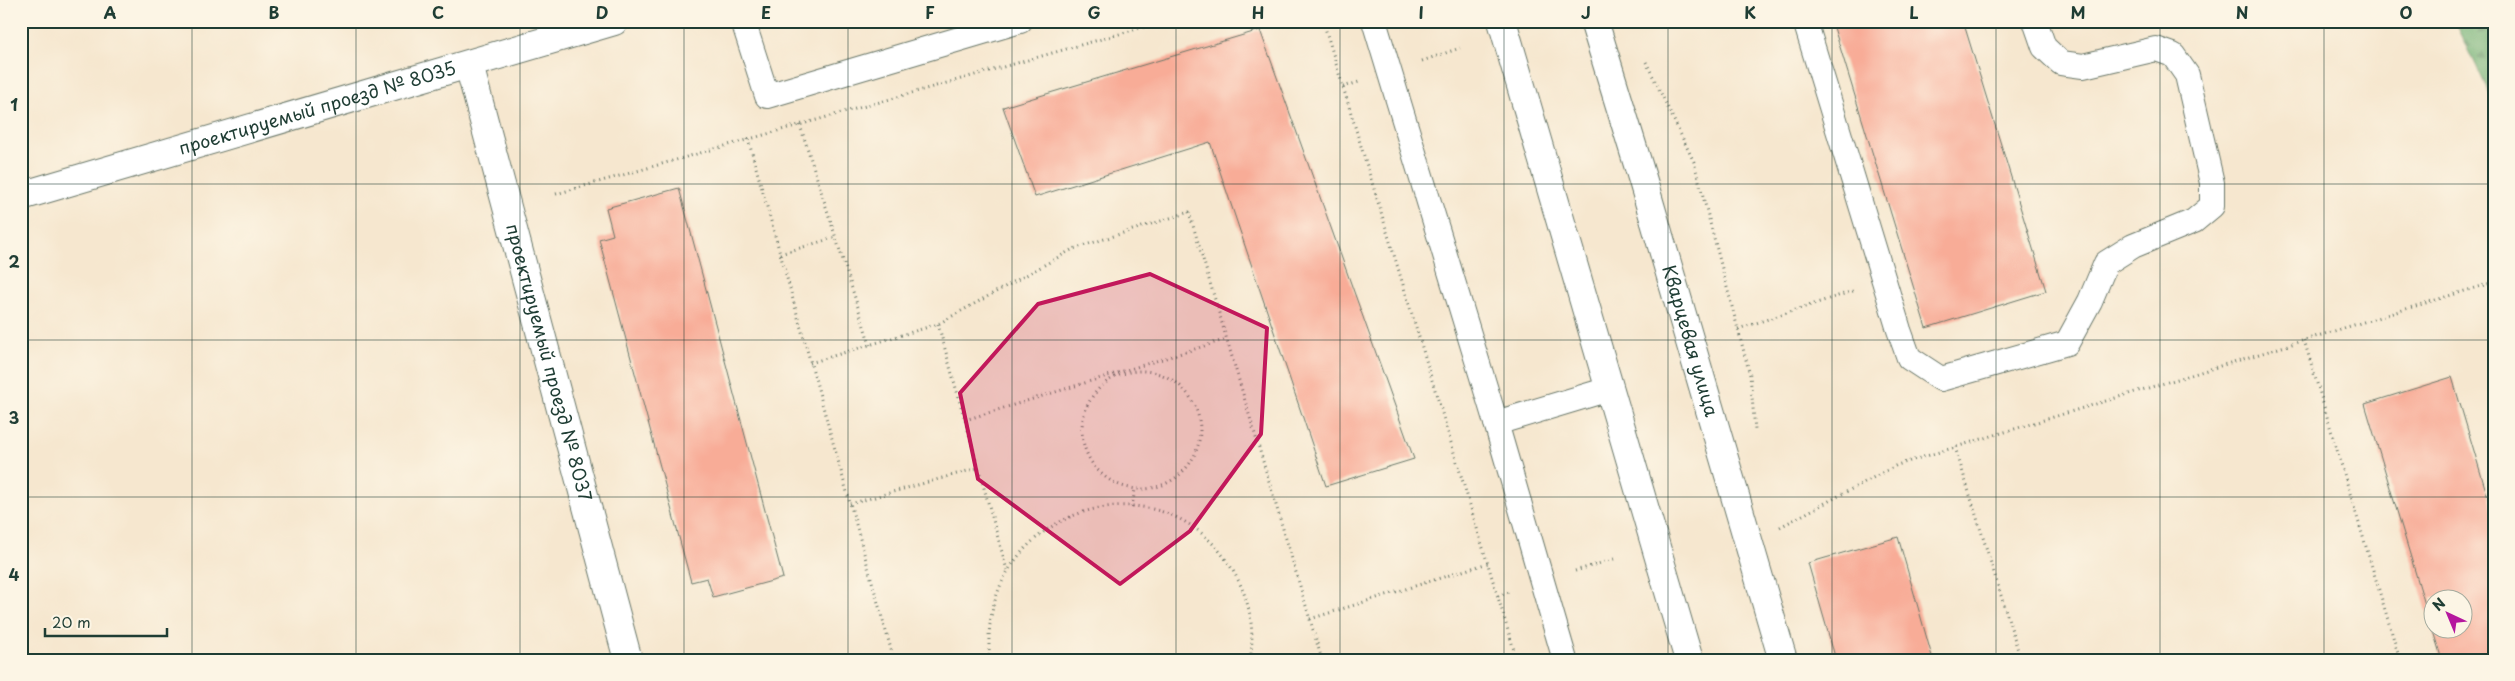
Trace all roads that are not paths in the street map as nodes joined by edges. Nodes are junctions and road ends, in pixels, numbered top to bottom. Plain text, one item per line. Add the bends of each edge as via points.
1 (614, 21) edge
2 (743, 21) edge
3 (1020, 21) edge
4 (1374, 21) edge
5 (1502, 21) edge
6 (1594, 21) edge
7 (1805, 21) edge
8 (2035, 21) edge
9 (469, 65) junction
10 (21, 196) edge
11 (1610, 389) junction
12 (1496, 422) junction
13 (628, 660) edge
14 (1565, 660) edge
15 (1689, 660) edge
16 (1783, 660) edge

1 - 9 street, проектируемый проезд № 8035
2 - 3 lane via 767,96
4 - 12 lane
5 - 11 street
6 - 16 street, Кварцевая улица
7 - 8 lane via 1909,358 1940,379 2067,342 2106,263 2133,246 2194,222 2212,206 2212,183 2187,75 2173,56 2156,49 2084,66 2060,63 2044,47
9 - 10 street, проектируемый проезд № 8035
9 - 13 street, проектируемый проезд № 8037
11 - 12 lane
11 - 15 street
12 - 14 lane

